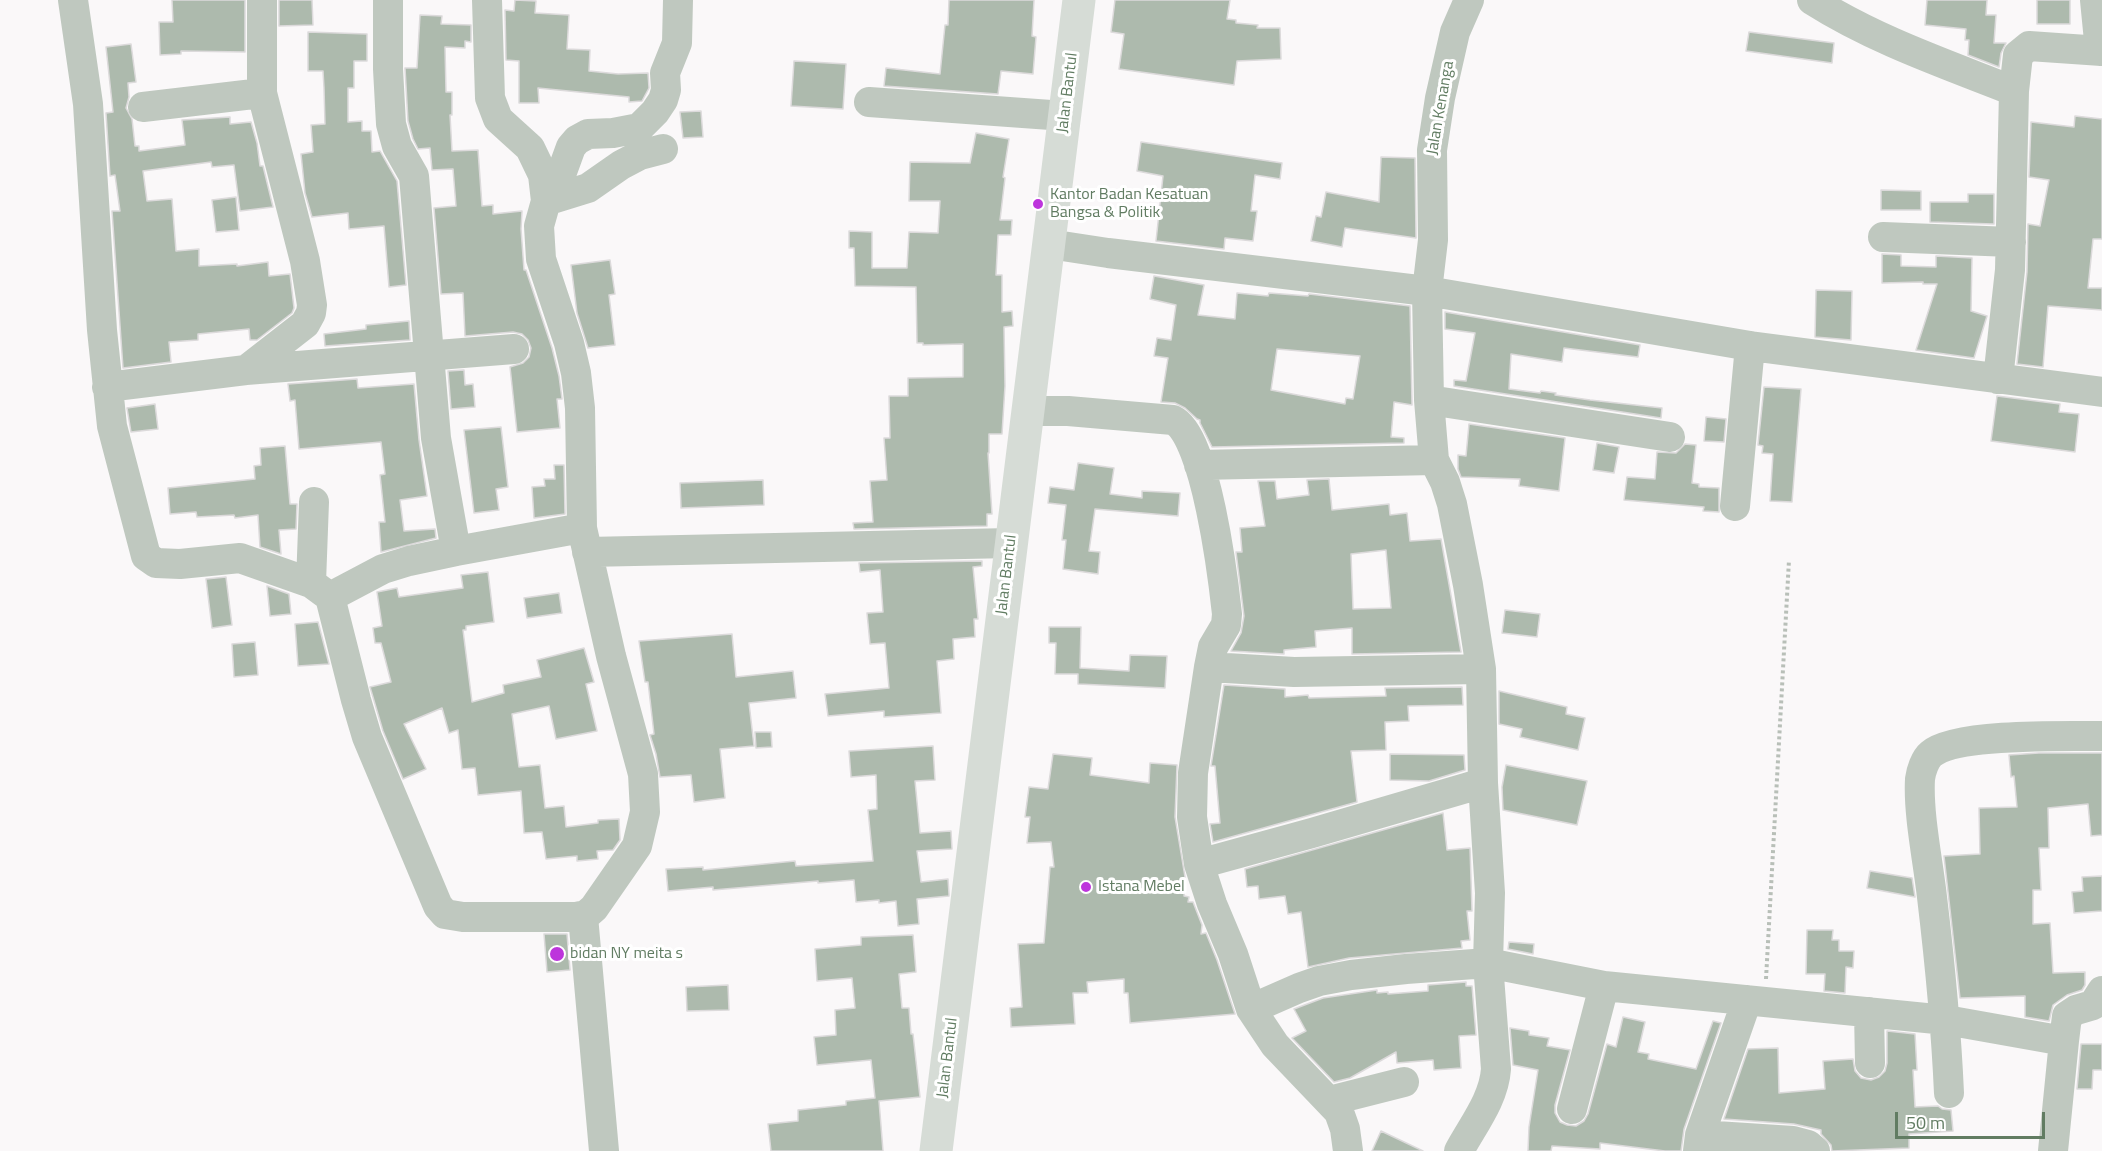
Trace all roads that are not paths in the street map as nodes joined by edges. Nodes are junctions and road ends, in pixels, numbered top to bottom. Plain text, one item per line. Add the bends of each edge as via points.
1 (74, 0) edge
2 (262, 0) edge
3 (388, 0) edge
4 (487, 0) edge
5 (678, 0) edge
6 (1079, 0) edge
7 (1469, 0) edge
8 (1812, 0) edge
9 (2095, 0) edge
10 (2101, 51) edge
11 (2014, 91) junction
12 (262, 93) junction
13 (869, 102) dead end
14 (143, 107) dead end
15 (1065, 116) junction
16 (663, 149) dead end
17 (546, 201) junction
18 (1883, 237) dead end
19 (2011, 242) junction
20 (1059, 245) junction
21 (1428, 291) junction
22 (1750, 346) junction
23 (514, 349) dead end
24 (428, 355) junction
25 (246, 370) junction
26 (1998, 379) junction
27 (107, 387) junction
28 (2102, 392) edge
29 (1429, 400) junction
30 (1027, 411) junction
31 (1670, 437) dead end
32 (1434, 460) junction
33 (1199, 465) junction
34 (314, 502) dead end
35 (1735, 506) dead end
36 (584, 540) junction
37 (1011, 543) junction
38 (456, 551) junction
39 (320, 590) junction
40 (1209, 667) junction
41 (1481, 669) junction
42 (2102, 736) edge
43 (1484, 783) junction
44 (1199, 864) junction
45 (582, 916) junction
46 (1488, 963) junction
47 (1604, 986) junction
48 (2102, 991) edge
49 (1756, 1000) junction
50 (1251, 1009) junction
51 (1869, 1012) junction
52 (1946, 1020) junction
53 (2064, 1041) junction
54 (1870, 1063) dead end
55 (1404, 1082) dead end
56 (1949, 1093) dead end
57 (1329, 1101) junction
58 (1572, 1109) dead end
59 (1699, 1143) edge
60 (604, 1151) edge
61 (936, 1151) edge
62 (1348, 1151) edge
63 (1459, 1151) edge
64 (1815, 1151) edge
65 (2054, 1151) edge

1 - 27 street via 88,104
2 - 12 street
3 - 24 street via 391,124 397,146 414,176
4 - 17 street via 489,98 498,118 530,148 543,175
5 - 17 street via 677,43 665,73 663,100 639,128 588,134 577,140
6 - 15 main road, Jalan Bantul
7 - 21 street, Jalan Kenanga via 1455,32 1432,150 1433,240
8 - 11 street via 1891,42
9 - 10 street
10 - 11 street via 2028,46 2018,55
11 - 19 street
12 - 14 street
12 - 25 street via 305,261 312,305 305,324
13 - 15 street
15 - 20 main road, Jalan Bantul
16 - 17 street via 640,155 588,188
17 - 36 street via 538,239 576,373
18 - 19 street
19 - 26 street
20 - 21 street
20 - 30 main road, Jalan Bantul
21 - 22 street
21 - 29 street, Jalan Kenanga
22 - 26 street
22 - 35 street
23 - 24 street
24 - 25 street
24 - 38 street via 436,438
25 - 27 street
26 - 28 street
27 - 39 street via 117,450 146,556 156,563 180,564 240,558
29 - 31 street
29 - 32 street, Jalan Kenanga
30 - 33 street via 1173,420 1180,423
30 - 37 main road, Jalan Bantul
32 - 33 street
32 - 41 street via 1452,504
33 - 40 street via 1217,536 1227,614
34 - 39 street
36 - 37 street
36 - 38 street
36 - 45 street via 643,774 645,812 637,846 594,908
37 - 61 main road, Jalan Bantul
38 - 39 street via 409,561
39 - 45 street via 335,609 367,737 441,910 463,917
40 - 41 street via 1294,672
40 - 44 street via 1193,773 1191,817
41 - 43 street
42 - 52 street via 2026,736 1952,744 1929,755 1920,778 1922,815
43 - 44 street
43 - 46 street via 1490,893
44 - 50 street
45 - 60 street
46 - 47 street
46 - 50 street via 1319,981
46 - 63 street via 1496,1083
47 - 49 street
47 - 58 street
48 - 53 street via 2093,1005 2067,1016
49 - 51 street
49 - 59 street
50 - 57 street via 1275,1045
51 - 52 street
51 - 54 street
52 - 53 street
52 - 56 street
53 - 65 street
55 - 57 street
57 - 62 street via 1339,1112
59 - 64 street via 1793,1141

